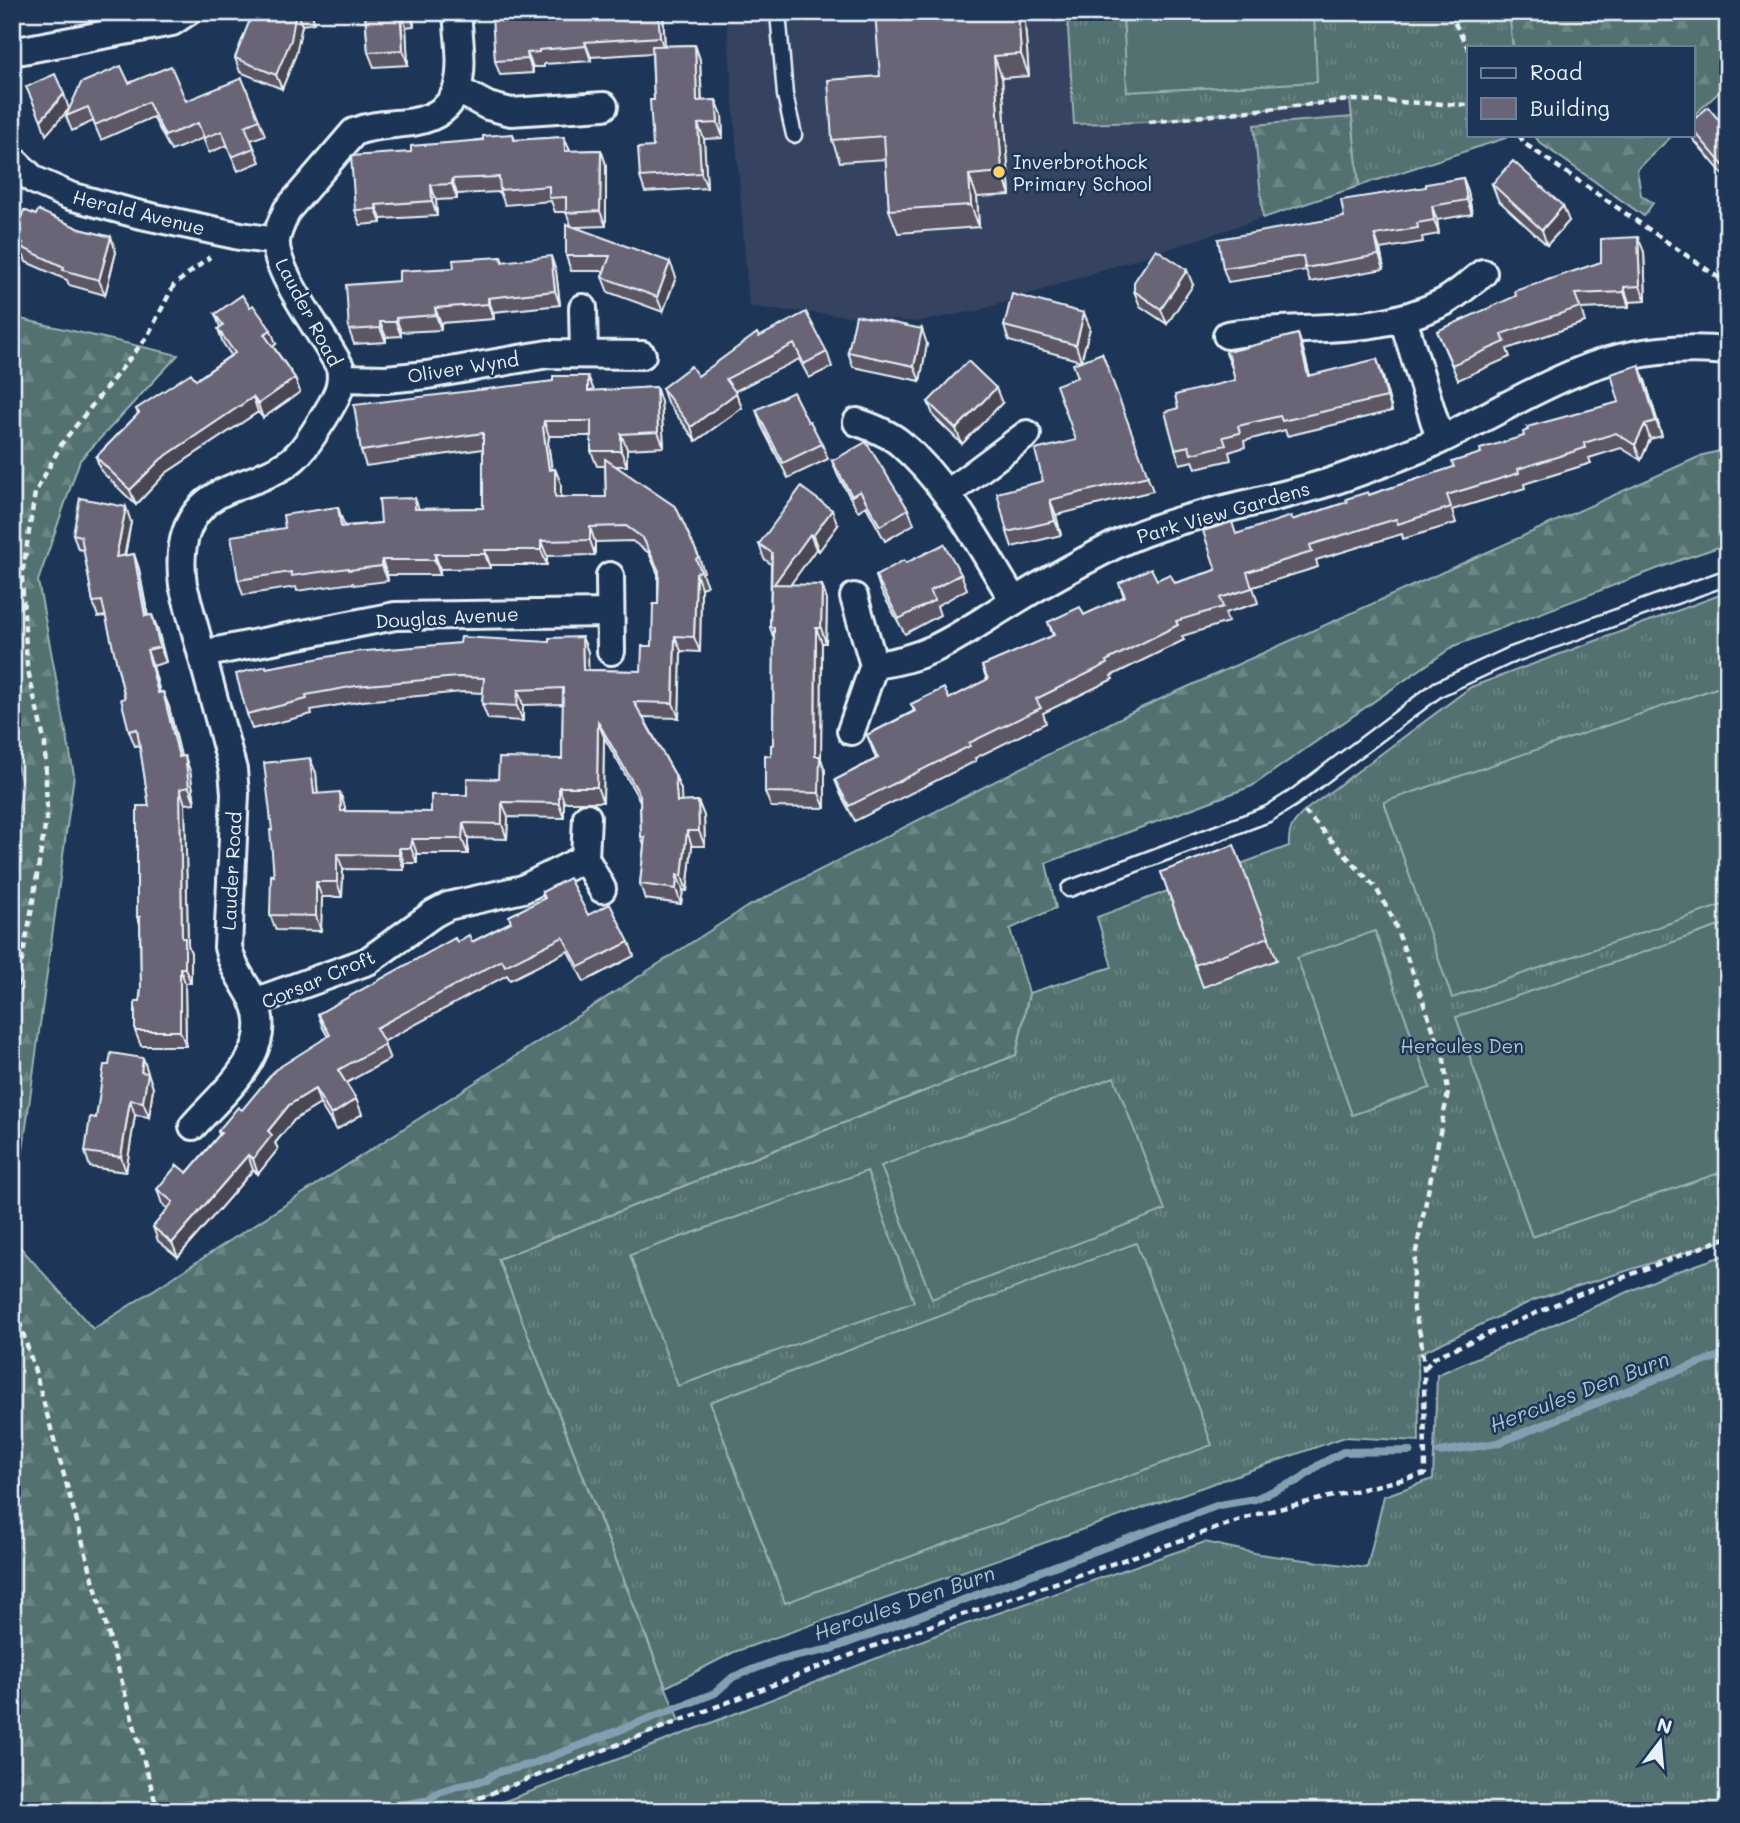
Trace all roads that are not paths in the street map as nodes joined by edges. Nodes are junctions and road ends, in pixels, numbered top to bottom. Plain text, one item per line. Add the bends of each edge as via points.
1 (187, 12) edge
2 (457, 12) edge
3 (778, 12) edge
4 (12, 52) edge
5 (458, 90) junction
6 (604, 106) dead end
7 (794, 135) dead end
8 (12, 159) edge
9 (276, 241) junction
10 (1483, 273) dead end
11 (583, 308) dead end
12 (1403, 319) junction
13 (1227, 335) dead end
14 (1728, 351) edge
15 (584, 354) junction
16 (642, 355) dead end
17 (342, 378) junction
18 (857, 422) dead end
19 (1027, 434) dead end
20 (1440, 439) junction
21 (948, 493) junction
22 (610, 576) dead end
23 (1728, 578) edge
24 (855, 597) dead end
25 (1014, 601) junction
26 (610, 613) junction
27 (611, 651) dead end
28 (202, 654) junction
29 (874, 665) junction
30 (851, 731) dead end
31 (587, 817) dead end
32 (585, 858) junction
33 (1069, 888) dead end
34 (602, 889) dead end
35 (254, 1002) junction
36 (192, 1126) dead end

1 - 4 street via 172,22
2 - 5 street
3 - 7 lane via 785,95
5 - 6 street via 510,112
5 - 9 street, Lauder Road via 445,108 429,118 354,132 287,210
8 - 9 street, Herald Avenue via 34,180 70,196
9 - 17 street, Lauder Road via 282,270 334,354
10 - 12 street via 1445,301
11 - 15 street
12 - 13 street via 1322,330
12 - 20 street
14 - 20 street, Park View Gardens via 1667,349 1578,371
15 - 16 street, Oliver Wynd
15 - 17 street, Oliver Wynd via 520,357 427,375
17 - 28 street, Lauder Road via 336,398 303,450 286,465 205,503 186,530 180,565
18 - 21 street via 899,442
19 - 21 street
20 - 25 street, Park View Gardens via 1333,481 1165,526 1116,544
21 - 25 street
22 - 26 street
23 - 33 lane via 1509,656 1438,688 1268,814
24 - 29 street
25 - 29 street, Park View Gardens via 918,657
26 - 27 street
26 - 28 street, Douglas Avenue via 423,614
28 - 35 street, Lauder Road via 233,771 228,947 232,966
29 - 30 street
31 - 32 street
32 - 34 street
32 - 35 street, Corsar Croft via 530,886 448,906 368,961
35 - 36 street, Corsar Croft via 259,1019 256,1048

